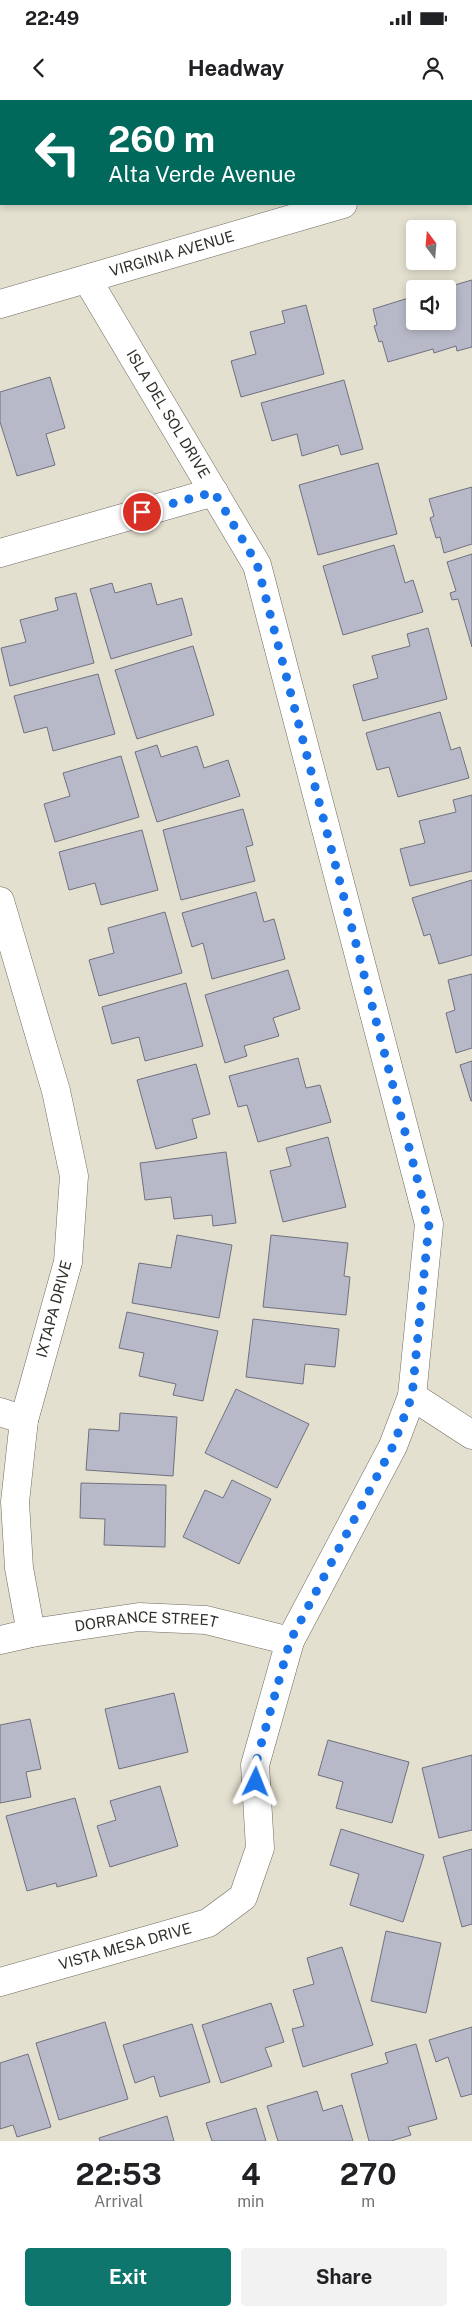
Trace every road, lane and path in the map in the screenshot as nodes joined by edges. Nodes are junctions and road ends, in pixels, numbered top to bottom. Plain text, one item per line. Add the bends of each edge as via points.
1 (331, 205) edge
2 (87, 279) junction
3 (0, 304) edge
4 (214, 492) junction
5 (0, 553) edge
6 (0, 901) edge
7 (412, 1396) junction
8 (12, 1416) edge
9 (472, 1435) edge
10 (31, 1633) junction
11 (0, 1640) edge
12 (290, 1641) junction
13 (244, 1897) joint
14 (0, 1982) edge

1 - 2 street, VIRGINIA AVENUE
2 - 3 street, VIRGINIA AVENUE
2 - 4 street, ISLA DEL SOL DRIVE
4 - 5 street
4 - 7 street, ISLA DEL SOL DRIVE via 257,564 429,1224
6 - 8 street, IXTAPA DRIVE via 56,1091 74,1176 68,1262
7 - 9 street
7 - 12 street, ISLA DEL SOL DRIVE via 393,1446
8 - 10 street, IXTAPA DRIVE via 19,1568
10 - 11 street, DORRANCE STREET
10 - 12 street, DORRANCE STREET via 139,1617 206,1620
12 - 13 street, ISLA DEL SOL DRIVE via 255,1766 260,1848
13 - 14 street, VISTA MESA DRIVE via 208,1923

